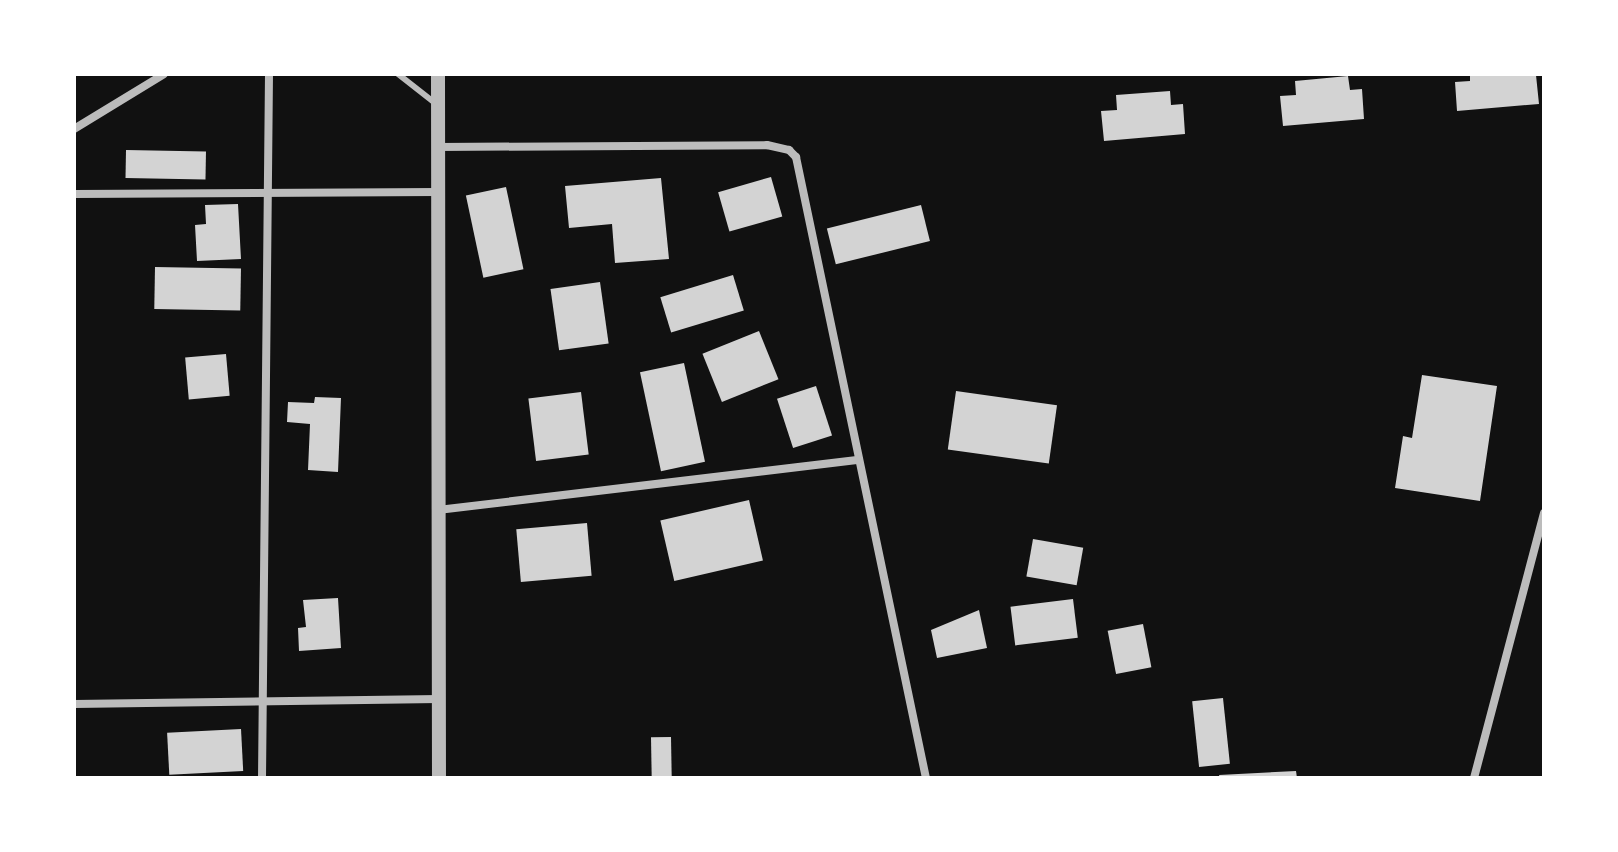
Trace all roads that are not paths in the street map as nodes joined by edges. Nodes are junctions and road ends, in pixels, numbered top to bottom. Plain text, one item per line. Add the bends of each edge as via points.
1 (164, 74) edge
2 (269, 74) edge
3 (398, 74) edge
4 (438, 74) edge
5 (438, 105) junction
6 (74, 129) edge
7 (438, 147) junction
8 (438, 192) junction
9 (267, 193) junction
10 (74, 194) edge
11 (859, 460) junction
12 (438, 510) junction
13 (1544, 513) edge
14 (439, 699) junction
15 (261, 700) junction
16 (74, 704) edge
17 (262, 778) edge
18 (439, 778) edge
19 (926, 778) edge
20 (1474, 778) edge

1 - 6 street
2 - 9 street
3 - 5 lane
4 - 5 street
5 - 7 street
7 - 8 street
7 - 11 street via 767,145 789,150 796,157
8 - 9 street
8 - 12 street
9 - 10 street
9 - 15 street
11 - 12 street
11 - 19 street
12 - 14 street
13 - 20 street
14 - 15 street
14 - 18 street
15 - 16 street
15 - 17 street

